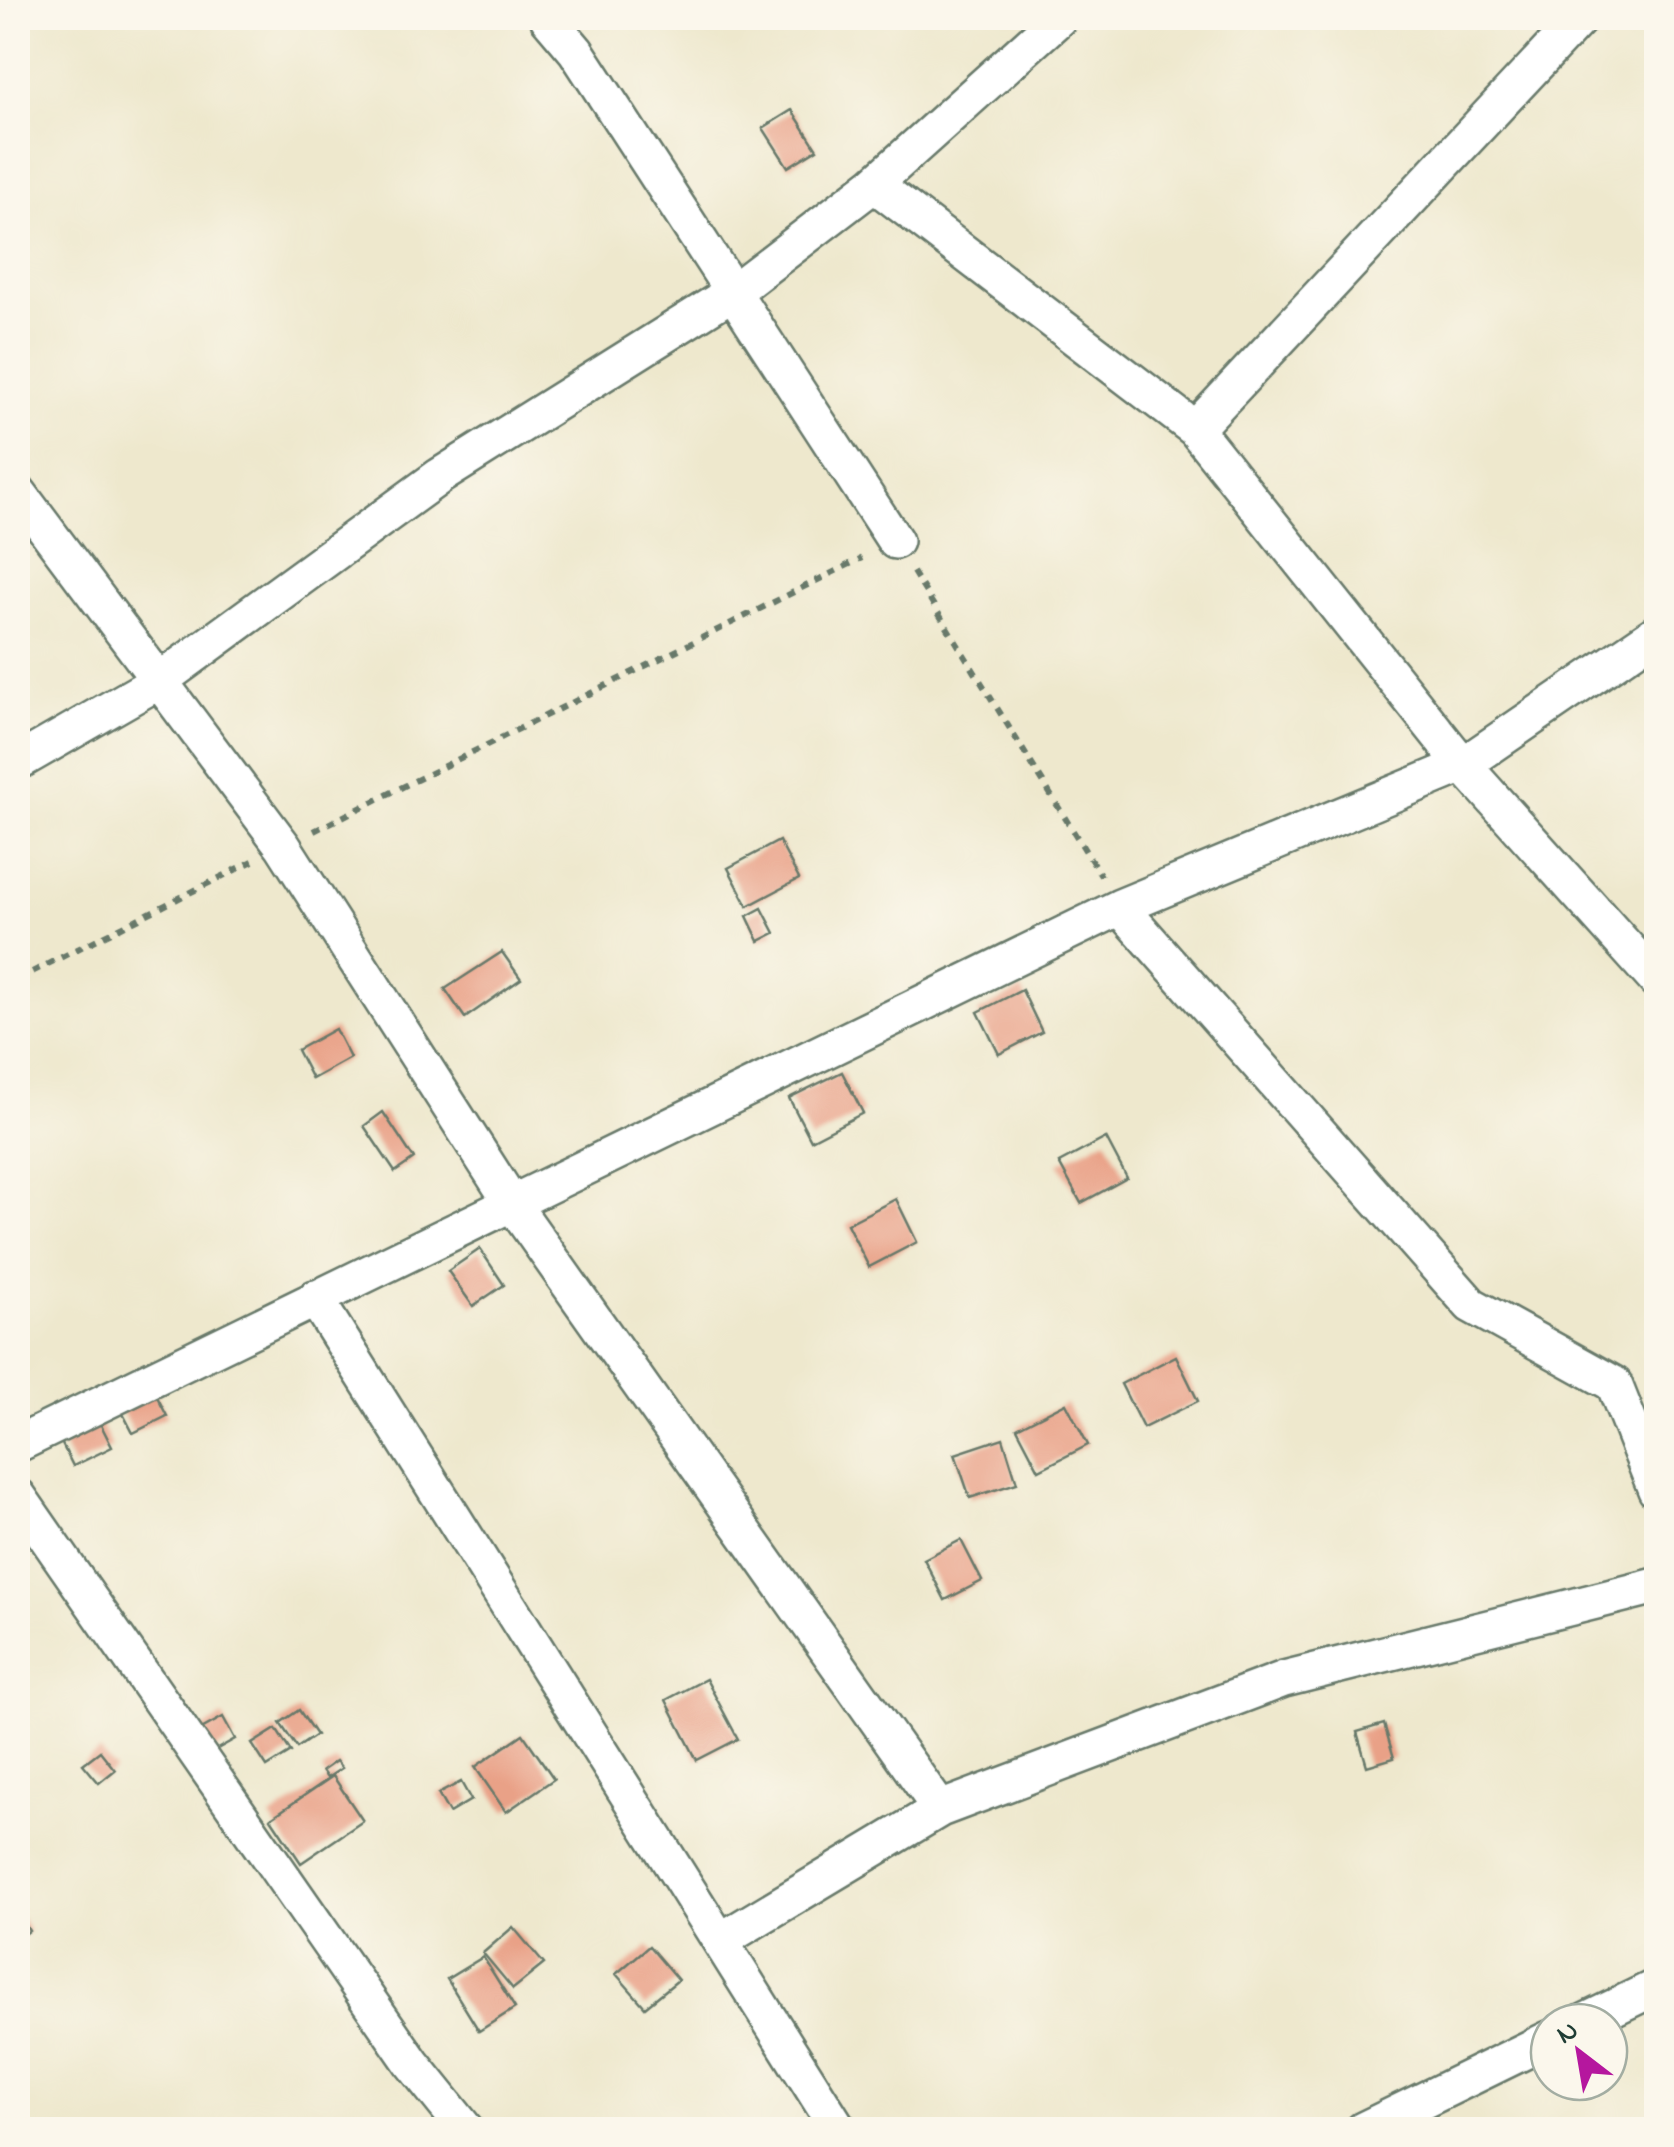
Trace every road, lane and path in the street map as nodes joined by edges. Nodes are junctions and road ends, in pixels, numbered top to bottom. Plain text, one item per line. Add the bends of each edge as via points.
1 (548, 18) edge
2 (1059, 18) edge
3 (1580, 18) edge
4 (874, 184) junction
5 (733, 292) junction
6 (1195, 430) junction
7 (18, 492) edge
8 (895, 541) junction
9 (1656, 633) edge
10 (159, 682) junction
11 (18, 762) edge
12 (1464, 765) junction
13 (283, 846) junction
14 (1120, 907) junction
15 (18, 979) edge
16 (1656, 980) edge
17 (511, 1202) junction
18 (315, 1298) junction
19 (18, 1444) edge
20 (1656, 1490) edge
21 (18, 1496) edge
22 (1656, 1586) edge
23 (940, 1809) junction
24 (720, 1942) junction
25 (1656, 1987) edge
26 (1625, 2002) edge
27 (1529, 2049) edge
28 (466, 2130) edge
29 (839, 2130) edge
30 (1364, 2130) edge

1 - 5 street
2 - 4 street
3 - 6 street
4 - 5 street
4 - 6 street
5 - 8 street
5 - 10 street via 440,476
6 - 12 street
7 - 10 street
8 - 13 path
8 - 14 path
9 - 12 street
10 - 11 street
10 - 13 street
12 - 14 street
12 - 16 street
13 - 15 path
13 - 17 street
14 - 17 street
14 - 20 street via 1471,1304 1614,1384
17 - 18 street
17 - 23 street
18 - 19 street
18 - 24 street
21 - 28 street
22 - 23 street via 1284,1679
23 - 24 street
24 - 29 street
25 - 26 street
27 - 30 street

